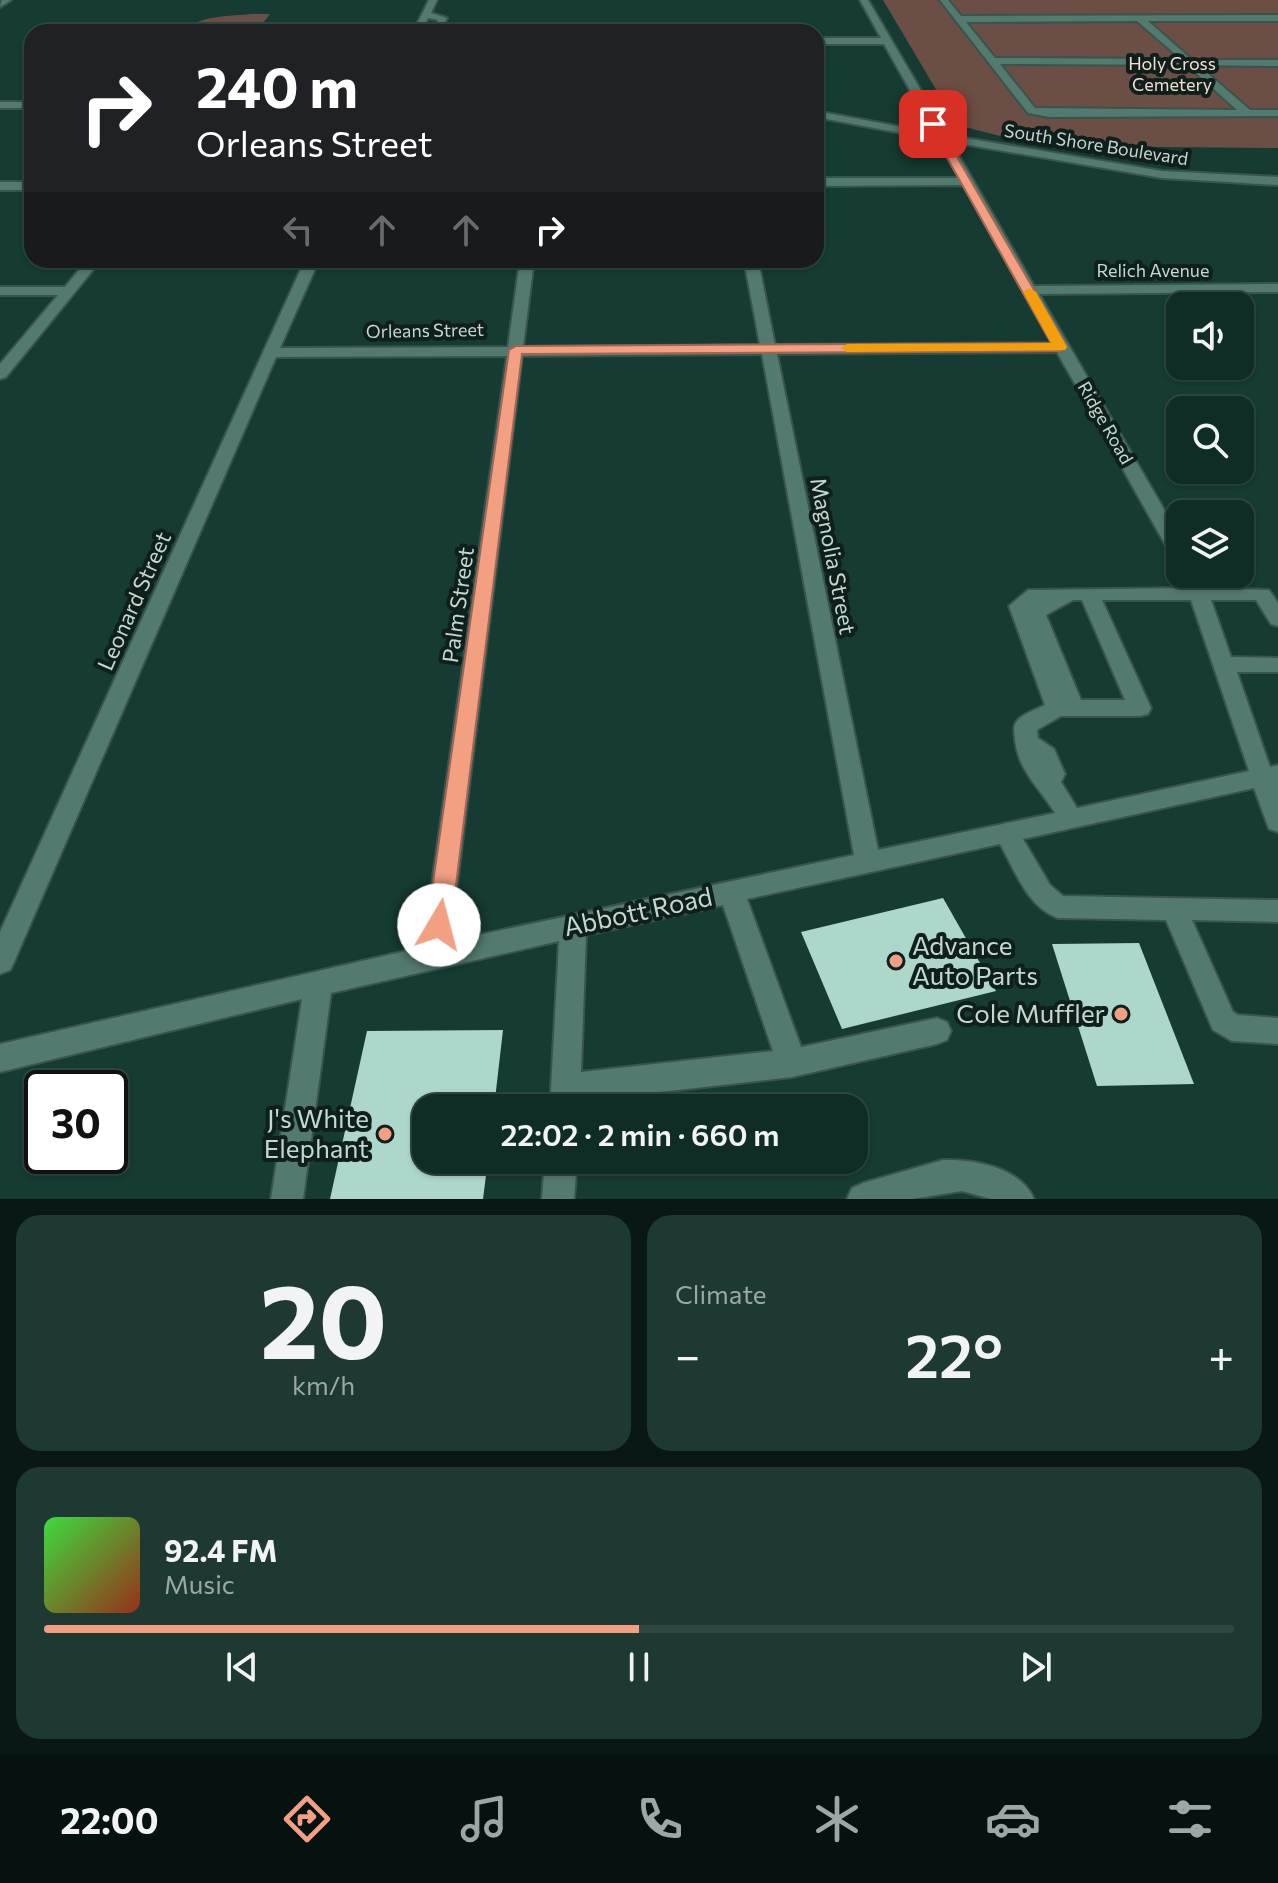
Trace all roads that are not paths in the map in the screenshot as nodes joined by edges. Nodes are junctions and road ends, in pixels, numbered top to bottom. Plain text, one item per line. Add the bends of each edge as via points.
1 (7, 0) edge
2 (433, 0) edge
3 (864, 0) edge
4 (944, 0) edge
5 (0, 5) edge
6 (1203, 9) dead end
7 (426, 15) junction
8 (1139, 18) junction
9 (1215, 18) junction
10 (1278, 18) edge
11 (958, 19) junction
12 (421, 24) edge
13 (440, 24) edge
14 (824, 42) edge
15 (887, 50) junction
16 (991, 61) junction
17 (1188, 61) junction
18 (1278, 63) edge
19 (0, 105) edge
20 (24, 105) edge
21 (1278, 113) edge
22 (1248, 114) junction
23 (824, 116) edge
24 (941, 138) junction
25 (966, 181) junction
26 (1278, 181) edge
27 (824, 182) edge
28 (0, 186) edge
29 (24, 186) edge
30 (88, 268) edge
31 (308, 268) edge
32 (526, 268) edge
33 (753, 268) edge
34 (1277, 289) edge
35 (1028, 290) junction
36 (0, 291) edge
37 (69, 291) junction
38 (1061, 347) junction
39 (768, 349) junction
40 (516, 350) junction
41 (270, 353) junction
42 (0, 374) edge
43 (1166, 529) edge
44 (1197, 588) edge
45 (1270, 594) edge
46 (1200, 596) junction
47 (1092, 601) junction
48 (1278, 619) edge
49 (1224, 664) junction
50 (1278, 665) edge
51 (1065, 708) junction
52 (1270, 775) edge
53 (1071, 818) junction
54 (1278, 822) edge
55 (1006, 832) junction
56 (868, 862) junction
57 (731, 892) junction
58 (1174, 909) junction
59 (1278, 911) edge
60 (573, 926) junction
61 (435, 956) junction
62 (0, 962) edge
63 (318, 984) junction
64 (937, 1031) dead end
65 (1278, 1031) edge
66 (0, 1058) edge
67 (792, 1063) junction
68 (566, 1094) edge
69 (592, 1094) edge
70 (560, 1174) edge
71 (287, 1199) edge
72 (558, 1199) edge
73 (863, 1199) edge
74 (1018, 1199) edge

1 - 5 street
2 - 7 street
3 - 15 street, Ridge Road
4 - 11 street
6 - 9 street
7 - 12 street
7 - 13 street via 443,18
8 - 9 street
8 - 11 street
8 - 17 street
9 - 10 street
11 - 16 street
14 - 15 street
15 - 24 street, Ridge Road
16 - 17 street
16 - 22 street via 1032,111
17 - 18 street
17 - 22 street
19 - 20 street
21 - 22 street
23 - 24 street, South Shore Boulevard
24 - 25 street, Ridge Road
24 - 26 street, South Shore Boulevard via 1154,173
25 - 27 street
25 - 35 street, Ridge Road
28 - 29 street
30 - 37 street
31 - 41 street, Leonard Street
32 - 40 street, Palm Street
33 - 39 street, Magnolia Street
34 - 35 street, Relich Avenue
35 - 38 street, Ridge Road
36 - 37 street
37 - 42 street
38 - 39 street, Orleans Street
38 - 43 street, Ridge Road
39 - 40 street, Orleans Street
39 - 56 street, Magnolia Street
40 - 41 street, Orleans Street
40 - 61 street, Palm Street
41 - 62 street, Leonard Street
44 - 46 street
45 - 46 street
45 - 48 street
46 - 47 street
46 - 49 street
47 - 51 street via 1052,601 1035,613
47 - 51 street via 1140,708
49 - 50 street
49 - 52 street
51 - 53 street via 1025,726 1037,774
52 - 53 street, Abbott Road
52 - 54 street
53 - 55 street, Abbott Road
55 - 56 street, Abbott Road
55 - 58 street via 1041,893 1058,907
56 - 57 street, Abbott Road
57 - 60 street, Abbott Road
57 - 67 street
58 - 59 street
58 - 65 street via 1223,1021 1232,1028
60 - 61 street, Abbott Road
60 - 68 street
61 - 63 street, Abbott Road
63 - 66 street, Abbott Road
63 - 71 street
64 - 67 street
67 - 69 street
70 - 72 street
73 - 74 street via 931,1177 974,1174 1005,1187

